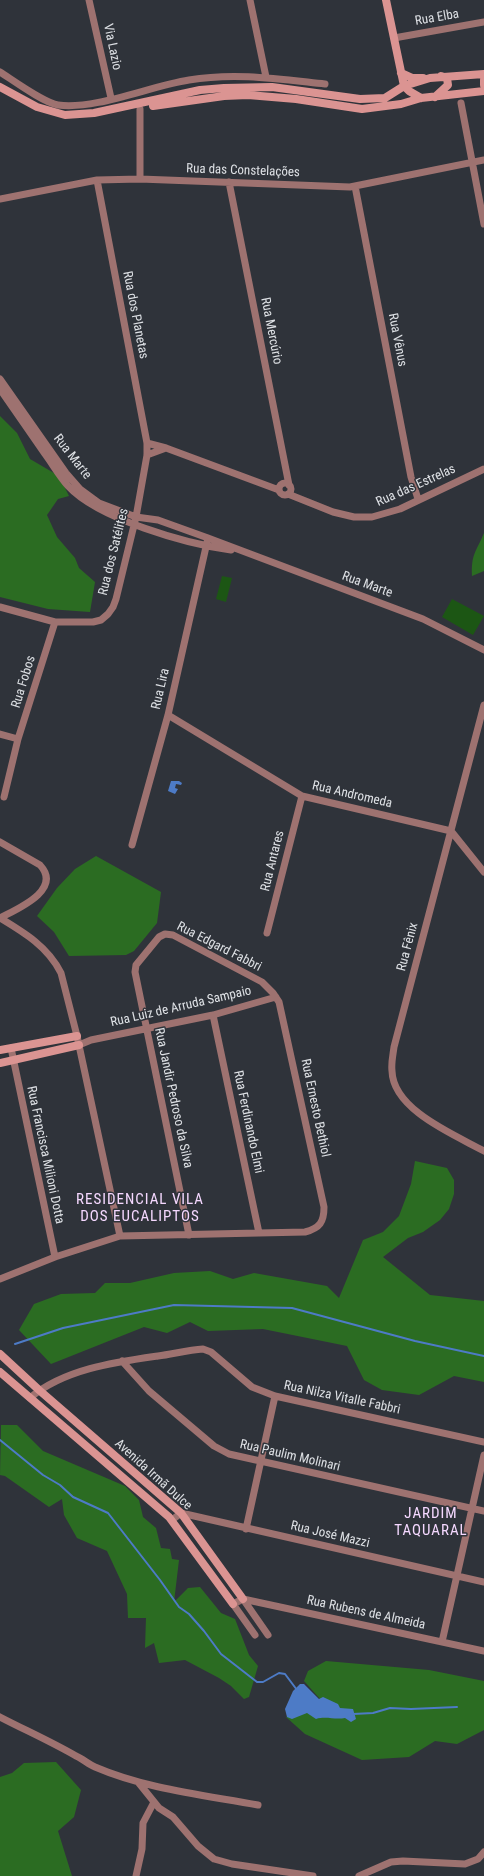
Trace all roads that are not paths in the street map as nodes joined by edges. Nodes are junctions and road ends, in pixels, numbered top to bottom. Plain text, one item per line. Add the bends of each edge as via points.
1 (90, 0) edge
2 (250, 0) edge
3 (386, 0) edge
4 (484, 22) edge
5 (394, 38) junction
6 (0, 72) edge
7 (401, 72) junction
8 (484, 74) edge
9 (266, 77) junction
10 (434, 77) junction
11 (484, 80) edge
12 (325, 84) dead end
13 (484, 85) edge
14 (0, 86) edge
15 (404, 86) junction
16 (484, 91) edge
17 (0, 92) edge
18 (392, 94) junction
19 (434, 97) junction
20 (111, 98) junction
21 (421, 98) junction
22 (461, 103) dead end
23 (140, 109) junction
24 (484, 160) edge
25 (472, 162) junction
26 (140, 179) junction
27 (97, 180) junction
28 (229, 182) junction
29 (354, 186) junction
30 (0, 199) edge
31 (484, 224) edge
32 (0, 379) edge
33 (0, 389) edge
34 (148, 443) junction
35 (166, 448) junction
36 (147, 455) junction
37 (484, 469) edge
38 (289, 485) junction
39 (279, 490) junction
40 (288, 494) junction
41 (418, 499) junction
42 (135, 521) junction
43 (175, 526) junction
44 (173, 536) junction
45 (208, 538) junction
46 (206, 547) junction
47 (239, 551) junction
48 (0, 607) edge
49 (55, 622) junction
50 (484, 650) edge
51 (484, 706) edge
52 (168, 715) junction
53 (0, 734) edge
54 (18, 739) junction
55 (302, 796) junction
56 (4, 797) dead end
57 (451, 831) junction
58 (0, 842) edge
59 (132, 845) dead end
60 (484, 872) edge
61 (0, 918) edge
62 (267, 933) dead end
63 (135, 967) joint
64 (276, 997) junction
65 (213, 1015) junction
66 (146, 1029) junction
67 (77, 1036) junction
68 (91, 1040) junction
69 (79, 1045) junction
70 (10, 1048) junction
71 (0, 1050) edge
72 (13, 1059) junction
73 (0, 1063) edge
74 (484, 1151) edge
75 (259, 1233) junction
76 (189, 1235) junction
77 (120, 1236) junction
78 (55, 1257) junction
79 (0, 1279) edge
80 (0, 1354) edge
81 (122, 1361) junction
82 (0, 1372) edge
83 (39, 1390) junction
84 (275, 1396) junction
85 (30, 1398) junction
86 (484, 1442) edge
87 (484, 1455) edge
88 (261, 1462) junction
89 (472, 1508) junction
90 (484, 1511) edge
91 (181, 1513) junction
92 (172, 1520) junction
93 (246, 1529) junction
94 (457, 1576) junction
95 (484, 1582) edge
96 (243, 1599) junction
97 (233, 1604) junction
98 (255, 1635) dead end
99 (268, 1635) dead end
100 (442, 1642) junction
101 (484, 1651) edge
102 (0, 1717) edge
103 (138, 1782) junction
104 (154, 1802) junction
105 (258, 1805) dead end
106 (484, 1852) edge
107 (136, 1876) edge
108 (313, 1876) edge
109 (359, 1876) edge

1 - 20 street, Via Lazio
2 - 9 street
3 - 5 main road
4 - 5 street, Rua Elba
5 - 7 main road
6 - 20 street via 56,105 92,103
7 - 10 main road via 412,78
7 - 15 main road
7 - 18 main road
8 - 10 main road
9 - 12 street
9 - 20 street via 188,80
10 - 15 main road
10 - 19 main road via 447,78 448,85
11 - 13 main road
14 - 18 main road via 37,107 64,115 94,113 200,90 224,88 272,87 360,99 385,98
15 - 18 main road
15 - 21 main road
16 - 19 main road
17 - 23 main road via 34,111 52,118 68,120 83,120
19 - 21 main road
21 - 23 main road via 362,110 296,99 248,95 162,104
22 - 25 street
23 - 26 street
24 - 25 street, Rua das Constelações
25 - 29 street, Rua das Constelações
25 - 31 street
26 - 27 street, Rua das Constelações
26 - 28 street, Rua das Constelações
27 - 30 street, Rua das Constelações
27 - 34 street, Rua dos Planetas
28 - 29 street, Rua das Constelações
28 - 38 street, Rua Mercúrio
29 - 41 street, Rua Vênus via 411,477
32 - 42 street, Rua Marte via 80,490
33 - 42 street, Rua Marte via 68,486 84,501 97,508
34 - 35 street
34 - 36 street, Rua dos Planetas
35 - 36 street
35 - 39 street
36 - 42 street, Rua dos Satélites
37 - 41 street, Rua das Estrelas
38 - 39 street via 281,485
38 - 40 street via 291,490
39 - 40 street via 282,494
40 - 41 street, Rua das Estrelas via 333,512 354,517 372,517 400,509
42 - 43 street, Rua Marte via 158,520
42 - 44 street, Rua Marte
42 - 49 street, Rua dos Satélites via 116,599 108,614 93,622
43 - 44 street
43 - 45 street, Rua Marte
44 - 46 street, Rua Marte
45 - 46 street, Rua Lira
45 - 47 street, Rua Marte
46 - 47 street, Rua Marte
46 - 52 street, Rua Lira
47 - 50 street, Rua Marte via 423,619
48 - 49 street, Rua dos Satélites
49 - 54 street, Rua Fobos
51 - 57 street, Rua Fênix
52 - 55 street, Rua Andromeda
52 - 59 street, Rua Lira
53 - 54 street
54 - 56 street, Rua Fobos
55 - 57 street, Rua Andromeda
55 - 62 street, Rua Antares
57 - 60 street
57 - 74 street, Rua Fênix via 394,1047 392,1072 399,1094 406,1103 426,1118
58 - 61 street via 40,865 46,876 44,889 33,900
61 - 67 street via 44,948 56,964 61,973
63 - 64 street, Rua Edgard Fabbri via 159,937 169,934 262,982
63 - 66 street, Rua Jandir Pedroso da Silva
64 - 65 street, Rua Luiz de Arruda Sampaio
64 - 75 street, Rua Ernesto Bethiol via 282,1012 324,1207 323,1220 314,1230
65 - 66 street, Rua Luiz de Arruda Sampaio
65 - 75 street, Rua Ferdinando Elmi
66 - 68 street, Rua Luiz de Arruda Sampaio
66 - 76 street, Rua Jandir Pedroso da Silva
67 - 68 street
67 - 69 street
67 - 70 main road
68 - 69 street, Rua Luiz de Arruda Sampaio
69 - 72 main road
69 - 77 street
70 - 71 main road
70 - 72 street, Rua Francisca Milioni Dotta
72 - 73 main road
72 - 78 street, Rua Francisca Milioni Dotta
75 - 76 street
76 - 77 street
77 - 78 street
78 - 79 street
80 - 83 main road, Avenida Irmã Dulce
81 - 83 street via 104,1364
81 - 84 street, Rua Nilza Vitalle Fabbri via 207,1350 252,1387
81 - 88 street, Rua Paulim Molinari via 149,1391 214,1446 229,1454
82 - 85 main road, Avenida Irmã Dulce
83 - 85 street
83 - 91 main road, Avenida Irmã Dulce
84 - 86 street, Rua Nilza Vitalle Fabbri
84 - 88 street
85 - 92 main road, Avenida Irmã Dulce
87 - 89 street
88 - 89 street, Rua Paulim Molinari
88 - 93 street
89 - 90 street, Rua Paulim Molinari
89 - 94 street
91 - 92 street
91 - 93 street, Rua José Mazzi
91 - 96 main road, Avenida Irmã Dulce
92 - 97 main road, Avenida Irmã Dulce
93 - 94 street, Rua José Mazzi
94 - 95 street, Rua José Mazzi
94 - 100 street
96 - 97 street
96 - 99 street, Avenida Irmã Dulce
96 - 100 street, Rua Rubens de Almeida
97 - 98 street, Avenida Irmã Dulce
100 - 101 street, Rua Rubens de Almeida
102 - 103 street via 93,1766
103 - 104 street
103 - 105 street
104 - 107 street via 143,1823 142,1849
104 - 108 street via 173,1817 198,1846 214,1859
106 - 109 street via 478,1859 465,1864 397,1862 382,1865

